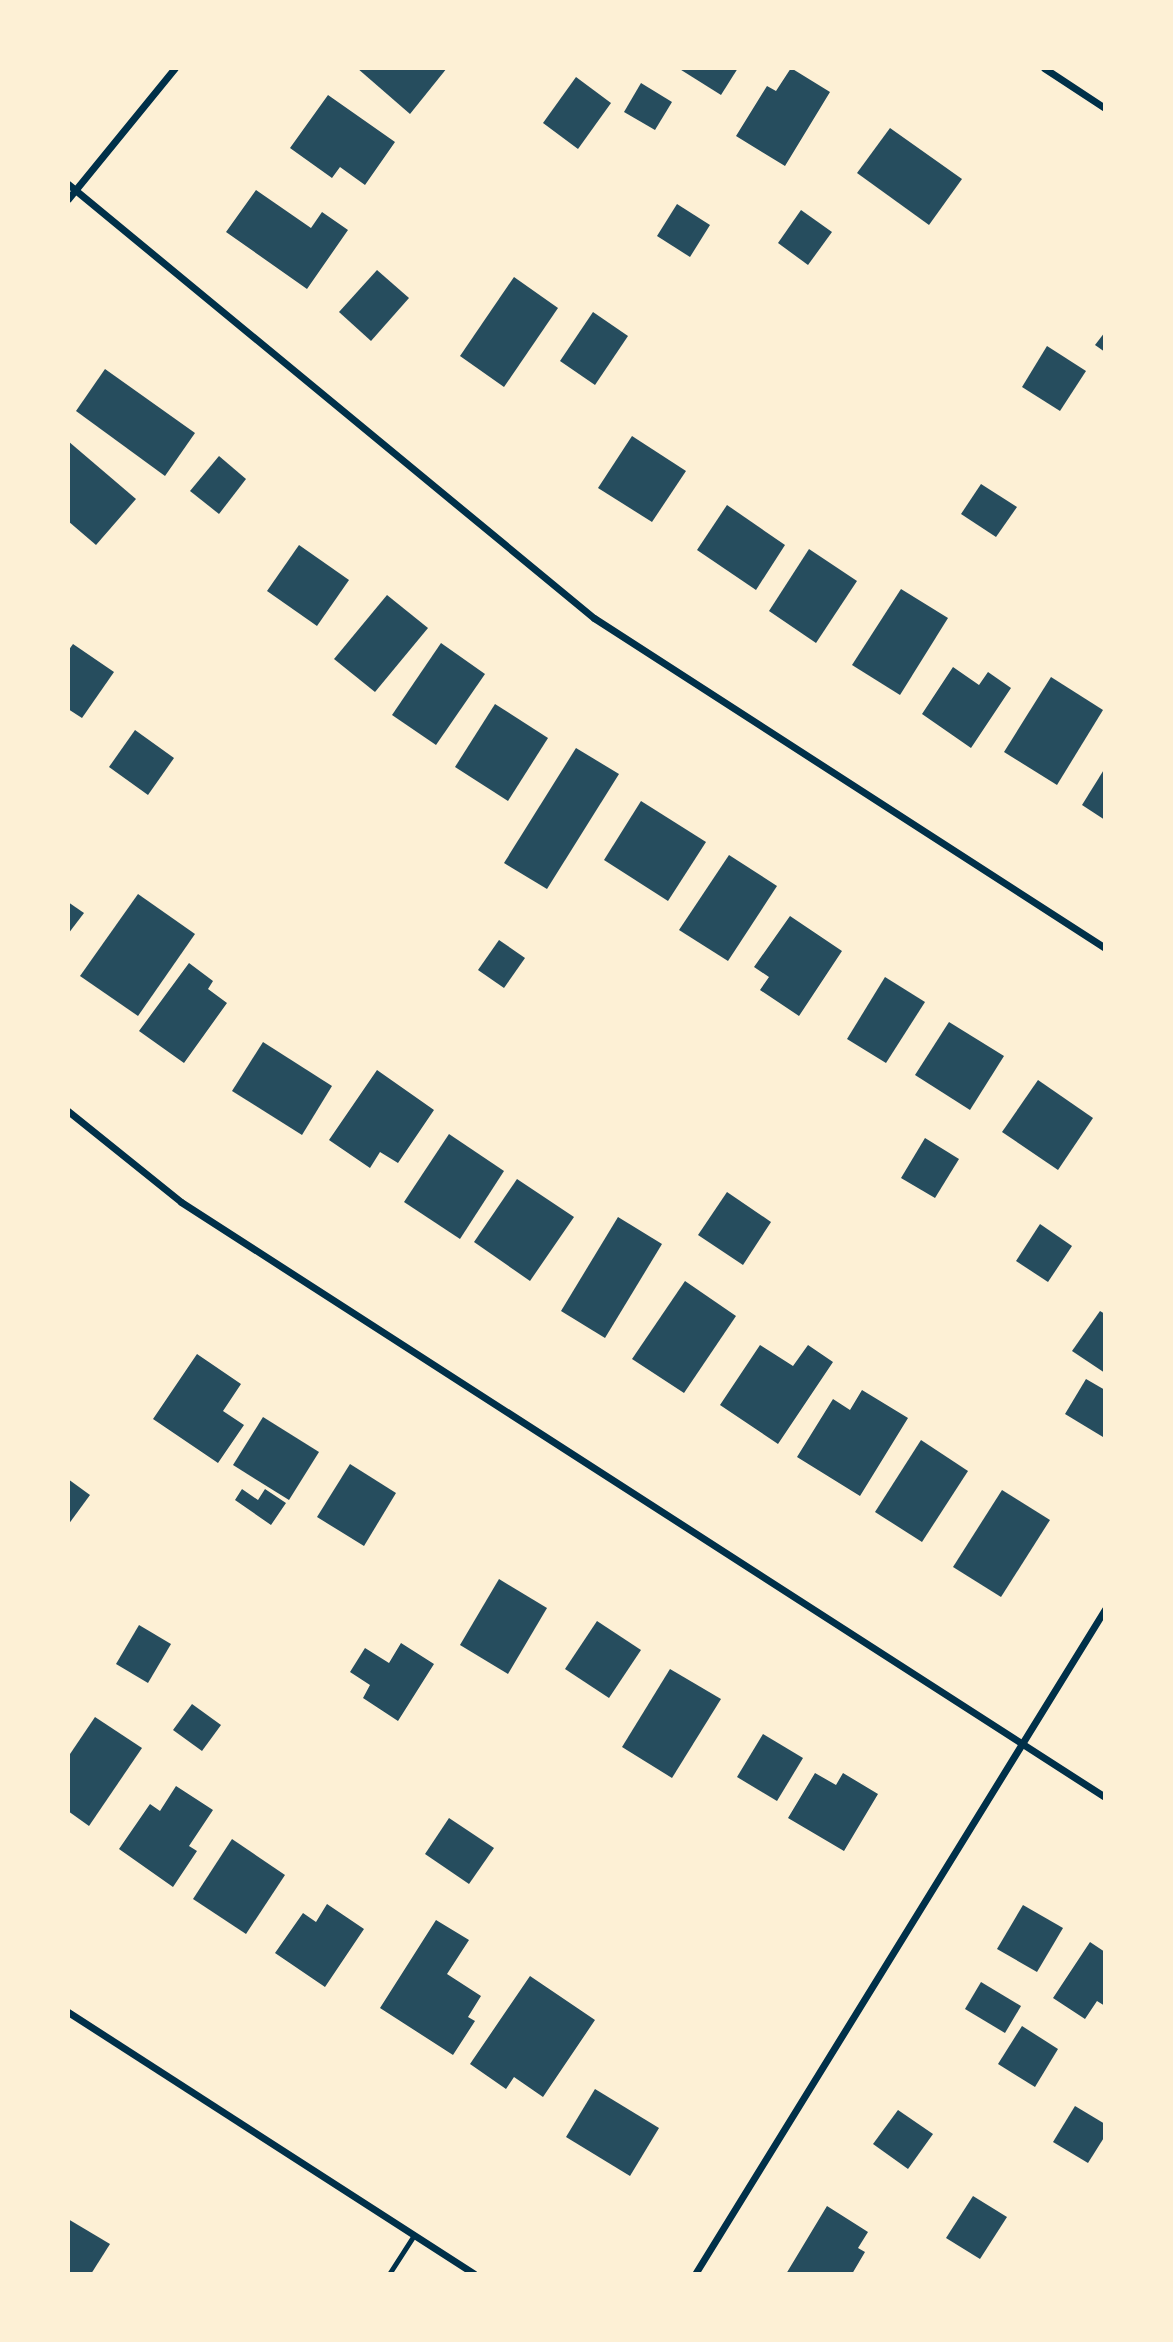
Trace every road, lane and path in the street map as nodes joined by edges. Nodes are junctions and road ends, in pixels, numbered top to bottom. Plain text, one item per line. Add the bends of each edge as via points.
1 (174, 68) edge
2 (1044, 68) edge
3 (1105, 108) edge
4 (68, 184) edge
5 (75, 190) junction
6 (68, 199) edge
7 (1105, 948) edge
8 (68, 1111) edge
9 (1105, 1609) edge
10 (1022, 1744) junction
11 (1105, 1797) edge
12 (68, 2012) edge
13 (414, 2235) junction
14 (389, 2274) edge
15 (474, 2274) edge
16 (695, 2274) edge

1 - 5 street
2 - 3 street
4 - 5 street
5 - 6 street
5 - 7 street via 594,618
8 - 10 street via 181,1202
9 - 10 street
10 - 11 street
10 - 16 street
12 - 13 street
13 - 14 lane
13 - 15 street

